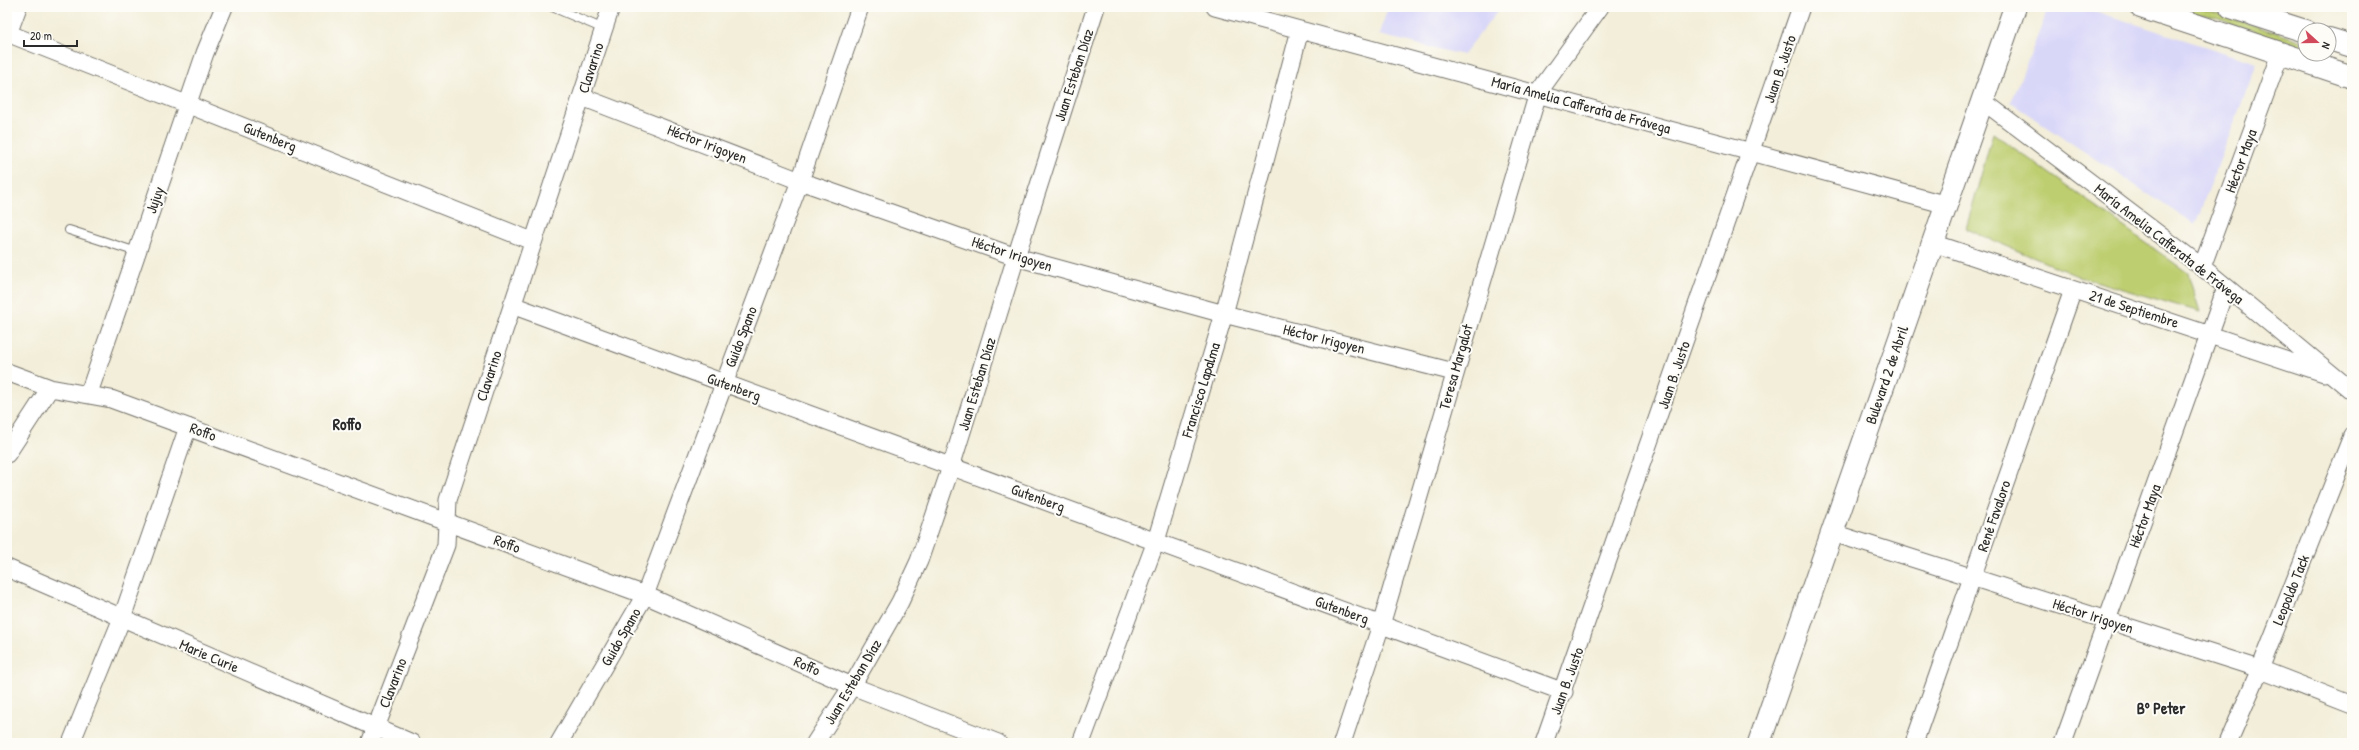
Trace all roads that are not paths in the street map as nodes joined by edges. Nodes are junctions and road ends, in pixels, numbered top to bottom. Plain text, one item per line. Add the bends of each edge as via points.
1 (18, 7) edge
2 (224, 7) edge
3 (552, 7) edge
4 (611, 7) edge
5 (860, 7) edge
6 (1096, 7) edge
7 (1215, 7) edge
8 (1600, 7) edge
9 (1801, 7) edge
10 (2015, 7) edge
11 (2232, 7) edge
12 (2153, 9) edge
13 (2297, 28) edge
14 (604, 29) junction
15 (1300, 30) junction
16 (8, 33) edge
17 (2337, 41) edge
18 (2352, 46) edge
19 (2280, 54) junction
20 (2352, 77) edge
21 (1538, 93) junction
22 (582, 97) junction
23 (1983, 101) junction
24 (188, 104) junction
25 (1752, 152) junction
26 (800, 181) junction
27 (1947, 205) junction
28 (69, 230) dead end
29 (532, 241) junction
30 (1933, 243) junction
31 (137, 252) junction
32 (1016, 257) junction
33 (2202, 267) junction
34 (2226, 288) junction
35 (2073, 290) junction
36 (512, 306) junction
37 (1224, 314) junction
38 (2210, 334) junction
39 (7, 372) edge
40 (1454, 372) junction
41 (2334, 377) junction
42 (724, 383) junction
43 (50, 388) junction
44 (2352, 391) edge
45 (89, 393) junction
46 (188, 427) junction
47 (2352, 436) edge
48 (7, 454) edge
49 (951, 467) junction
50 (446, 521) junction
51 (1833, 532) junction
52 (1156, 541) junction
53 (7, 568) edge
54 (1972, 577) junction
55 (645, 595) junction
56 (122, 618) junction
57 (2107, 620) junction
58 (1381, 624) junction
59 (2260, 669) junction
60 (852, 686) junction
61 (1564, 692) junction
62 (2352, 705) edge
63 (373, 736) edge
64 (71, 743) edge
65 (412, 743) edge
66 (559, 743) edge
67 (815, 743) edge
68 (998, 743) edge
69 (1081, 743) edge
70 (1342, 743) edge
71 (1544, 743) edge
72 (1759, 743) edge
73 (1914, 743) edge
74 (2062, 743) edge
75 (2228, 743) edge

1 - 16 street
2 - 24 street, Jujuy
3 - 14 lane
4 - 14 street, Clavarino
5 - 26 street, Guido Spano
6 - 32 street, Juan Esteban Díaz
7 - 15 street, María Amelia Cafferata de Frávega
8 - 21 street, Teresa Margalot
9 - 25 street, Juan B. Justo
10 - 23 main road, Bulevard 2 de Abril
11 - 13 main road
12 - 19 main road
14 - 22 street, Clavarino
15 - 21 street, María Amelia Cafferata de Frávega
15 - 37 street, Francisco Lapalma
16 - 24 street, Gutenberg
17 - 18 main road
19 - 20 main road
19 - 33 street, Héctor Maya
21 - 25 street, María Amelia Cafferata de Frávega
21 - 40 street, Teresa Margalot
22 - 26 street, Héctor Irigoyen
22 - 29 street, Clavarino
23 - 27 main road, Bulevard 2 de Abril
23 - 33 street, María Amelia Cafferata de Frávega
24 - 29 street, Gutenberg
24 - 31 street, Jujuy
25 - 27 street, María Amelia Cafferata de Frávega
25 - 61 street, Juan B. Justo
26 - 32 street, Héctor Irigoyen
26 - 42 street, Guido Spano
27 - 30 main road, Bulevard 2 de Abril
28 - 31 lane
29 - 36 street, Clavarino
30 - 35 street, 21 de Septiembre
30 - 51 main road, Bulevard 2 de Abril
31 - 45 street, Jujuy
32 - 37 street, Héctor Irigoyen
32 - 49 street, Juan Esteban Díaz
33 - 34 street, María Amelia Cafferata de Frávega
34 - 38 street, Héctor Maya
34 - 41 street, María Amelia Cafferata de Frávega
35 - 38 street, 21 de Septiembre
35 - 54 street, René Favaloro
36 - 42 street, Gutenberg
36 - 50 street, Clavarino via 448,500
37 - 40 street, Héctor Irigoyen
37 - 52 street, Francisco Lapalma
38 - 41 street, 21 de Septiembre
38 - 57 street, Héctor Maya
39 - 43 street, Roffo
40 - 58 street, Teresa Margalot
41 - 44 street, María Amelia Cafferata de Frávega
42 - 49 street, Gutenberg
42 - 55 street, Guido Spano
43 - 45 street, Roffo
43 - 48 street
45 - 46 street, Roffo
46 - 50 street, Roffo
46 - 56 street
47 - 59 street, Leopoldo Tack
49 - 52 street, Gutenberg
49 - 60 street, Juan Esteban Díaz via 919,561 900,602
50 - 55 street, Roffo
50 - 63 street, Clavarino via 446,545
51 - 54 street, Héctor Irigoyen
51 - 72 main road, Bulevard 2 de Abril
52 - 58 street, Gutenberg
52 - 69 street, Francisco Lapalma
53 - 56 street, Marie Curie
54 - 57 street, Héctor Irigoyen
54 - 73 street, René Favaloro
55 - 60 street, Roffo
55 - 66 street, Guido Spano
56 - 63 street, Marie Curie
56 - 64 street
57 - 59 street, Héctor Irigoyen
57 - 74 street, Héctor Maya
58 - 61 street, Gutenberg
58 - 70 street, Teresa Margalot
59 - 62 street, Héctor Irigoyen
59 - 75 street, Leopoldo Tack
60 - 67 street, Juan Esteban Díaz
60 - 68 street, Roffo
61 - 71 street, Juan B. Justo
63 - 65 street, Marie Curie

